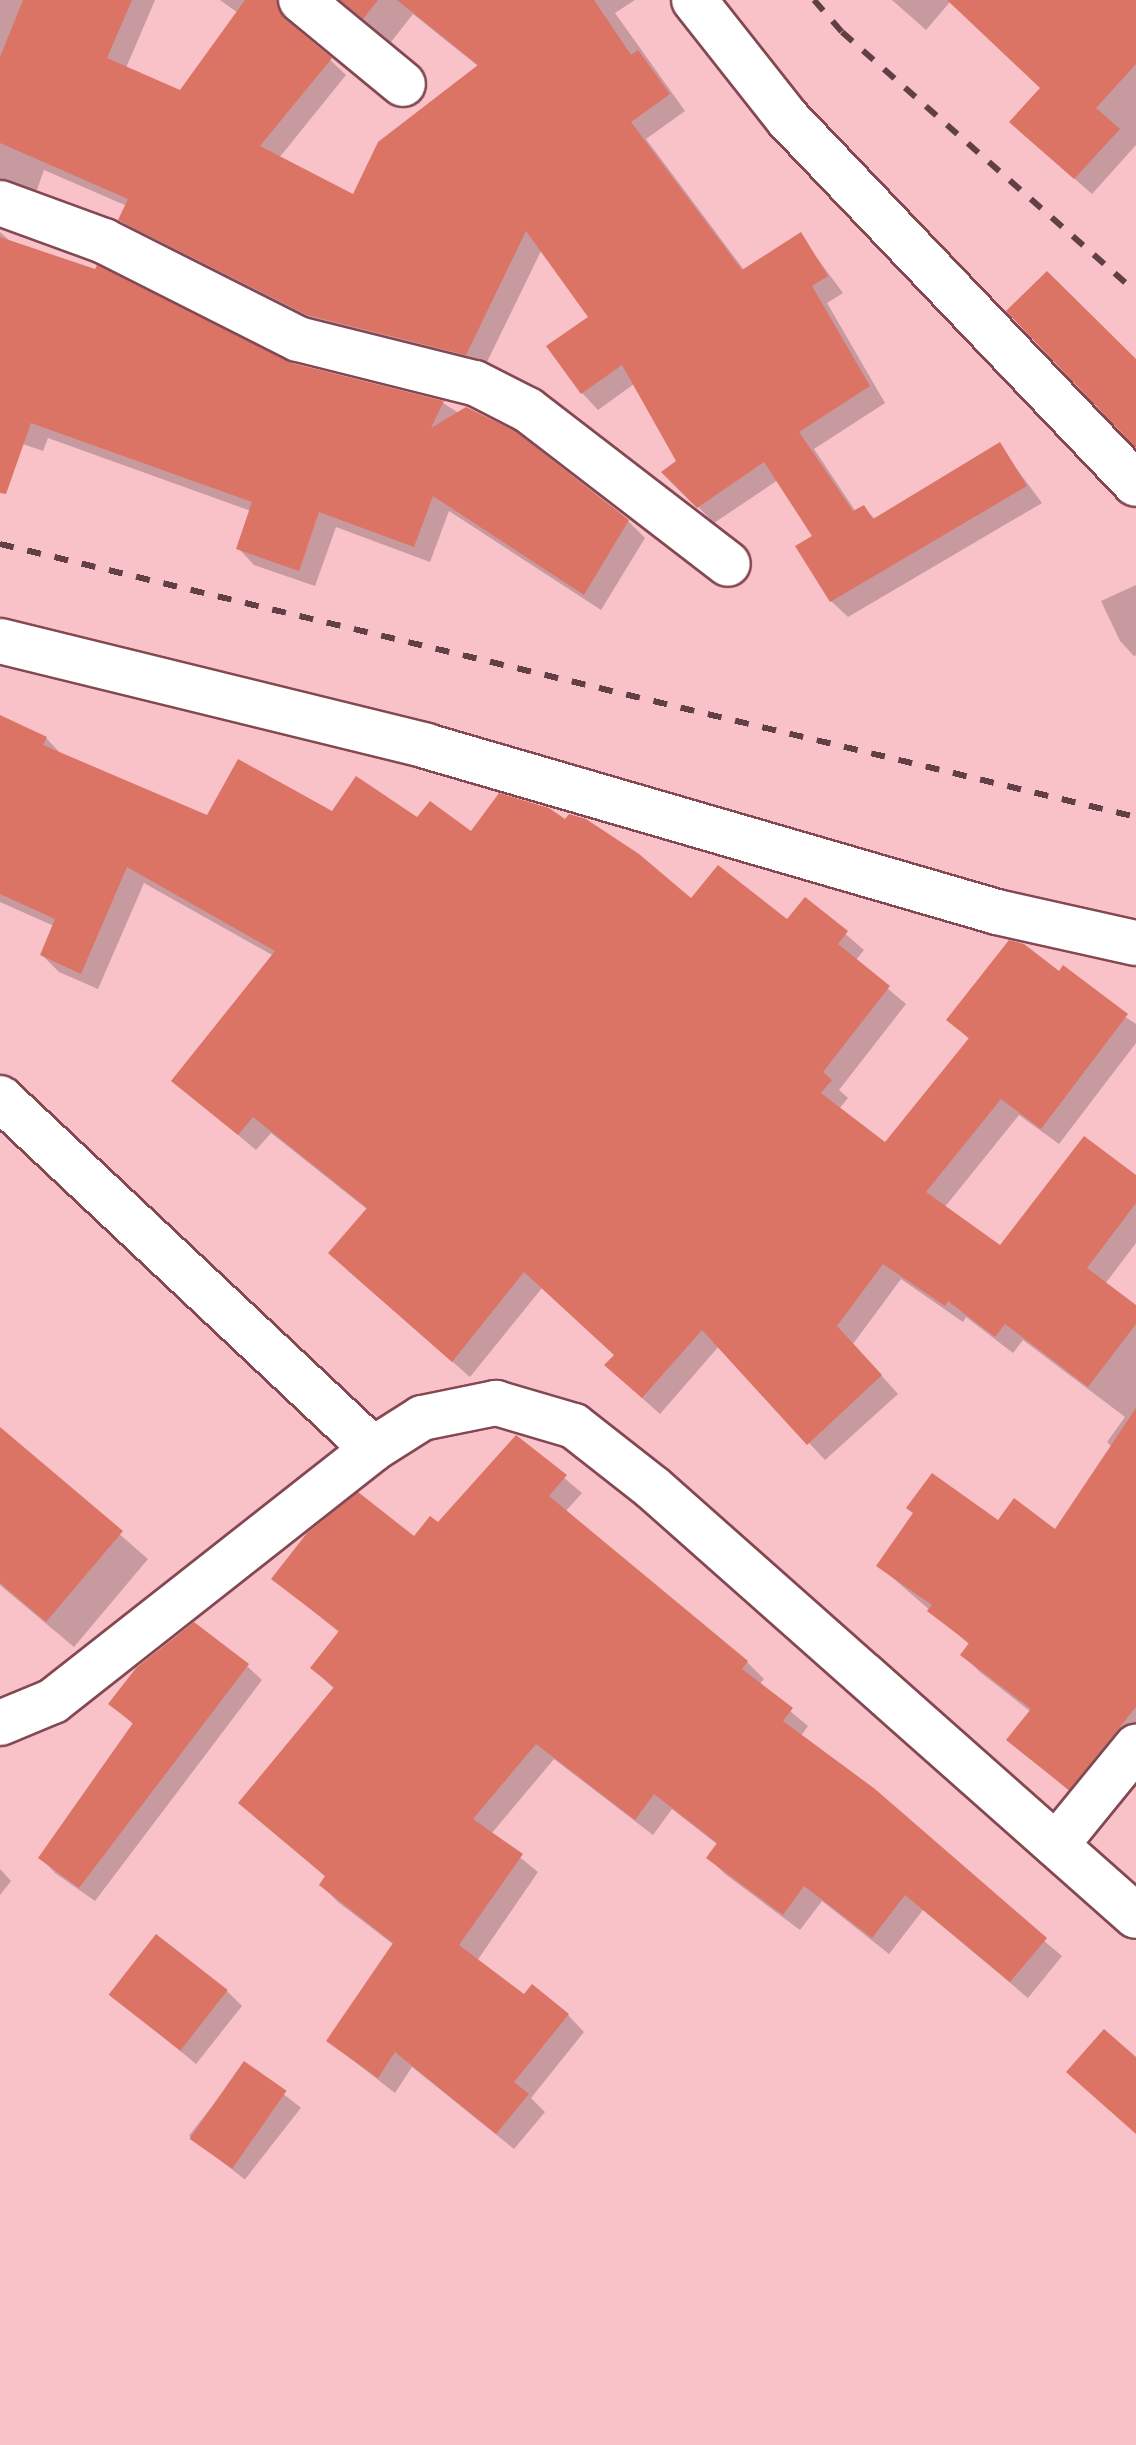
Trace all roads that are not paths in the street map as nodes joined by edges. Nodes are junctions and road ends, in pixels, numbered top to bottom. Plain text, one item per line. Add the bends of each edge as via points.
1 (301, 0) edge
2 (694, 0) edge
3 (403, 84) dead end
4 (0, 203) edge
5 (1136, 484) edge
6 (728, 564) dead end
7 (0, 641) edge
8 (1136, 943) edge
9 (0, 1098) edge
10 (373, 1449) junction
11 (0, 1723) edge
12 (1136, 1747) edge
13 (1056, 1845) junction
14 (1136, 1916) edge

1 - 3 street
2 - 5 street via 788,119
4 - 6 street via 104,241 298,339 475,383 528,410
7 - 8 street via 426,746 997,912
9 - 10 street
10 - 11 street via 53,1701
10 - 13 street via 422,1418 496,1403 574,1426 653,1488
12 - 13 street
13 - 14 street

